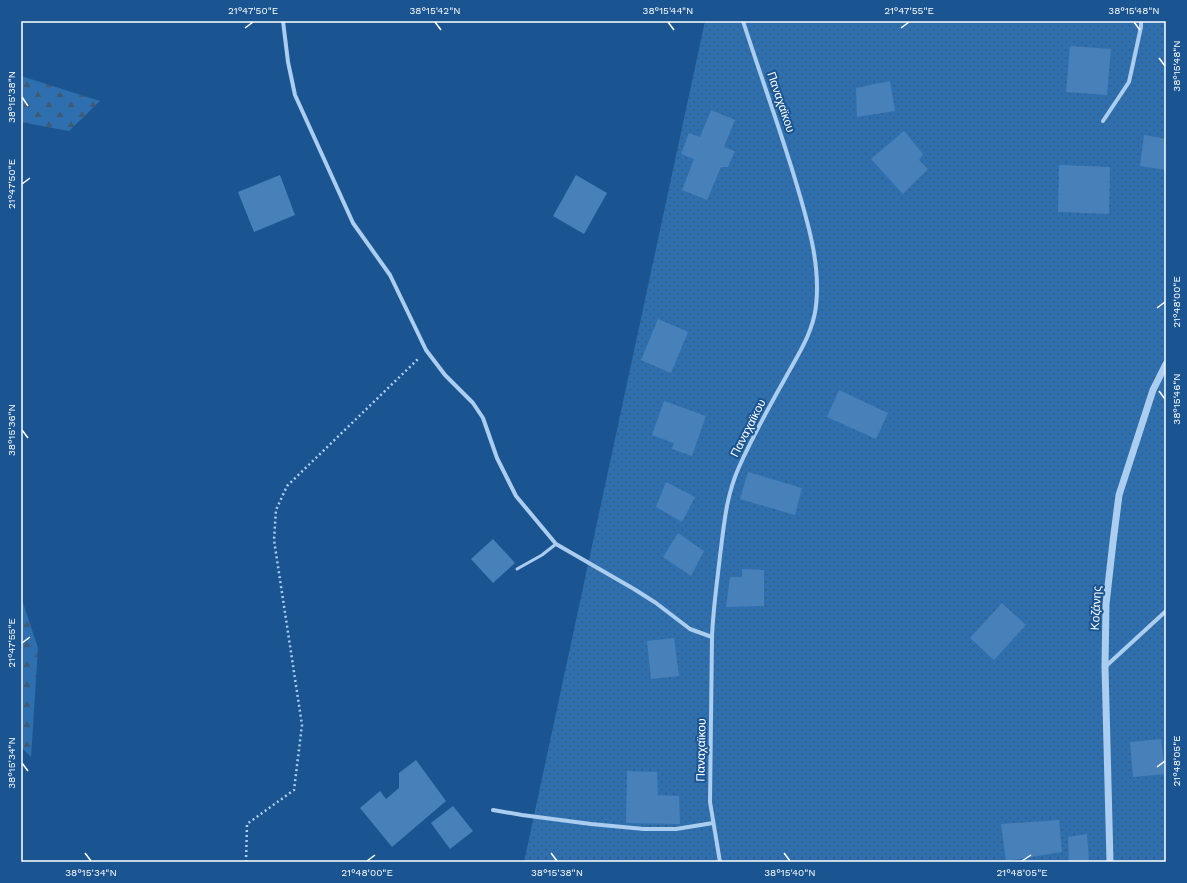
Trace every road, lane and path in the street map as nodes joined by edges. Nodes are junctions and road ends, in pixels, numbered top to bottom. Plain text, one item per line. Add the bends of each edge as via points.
1 (283, 21) edge
2 (743, 21) edge
3 (1141, 21) edge
4 (1103, 121) dead end
5 (426, 350) junction
6 (1166, 364) edge
7 (556, 544) junction
8 (517, 569) dead end
9 (1166, 611) edge
10 (712, 637) junction
11 (1105, 667) junction
12 (493, 810) dead end
13 (713, 823) junction
14 (246, 862) edge
15 (720, 862) edge
16 (1110, 862) edge

1 - 5 street via 288,62 296,95 353,223 390,275
2 - 10 street, Παναχαϊκου via 804,207 813,244 817,294 809,334 739,466 728,497
3 - 4 street via 1129,82
5 - 7 street via 445,375 474,403 483,418 497,458 516,496
5 - 14 path via 286,486 276,510 274,540 302,725 294,790 247,824
6 - 11 street, Κοζάνης via 1153,390 1119,495 1106,604
7 - 8 lane
7 - 10 street via 634,589 690,629
9 - 11 street
10 - 13 street, Παναχαϊκου via 710,782
11 - 16 street, Κοζάνης
12 - 13 street via 644,829 676,829
13 - 15 street, Παναχαϊκου

